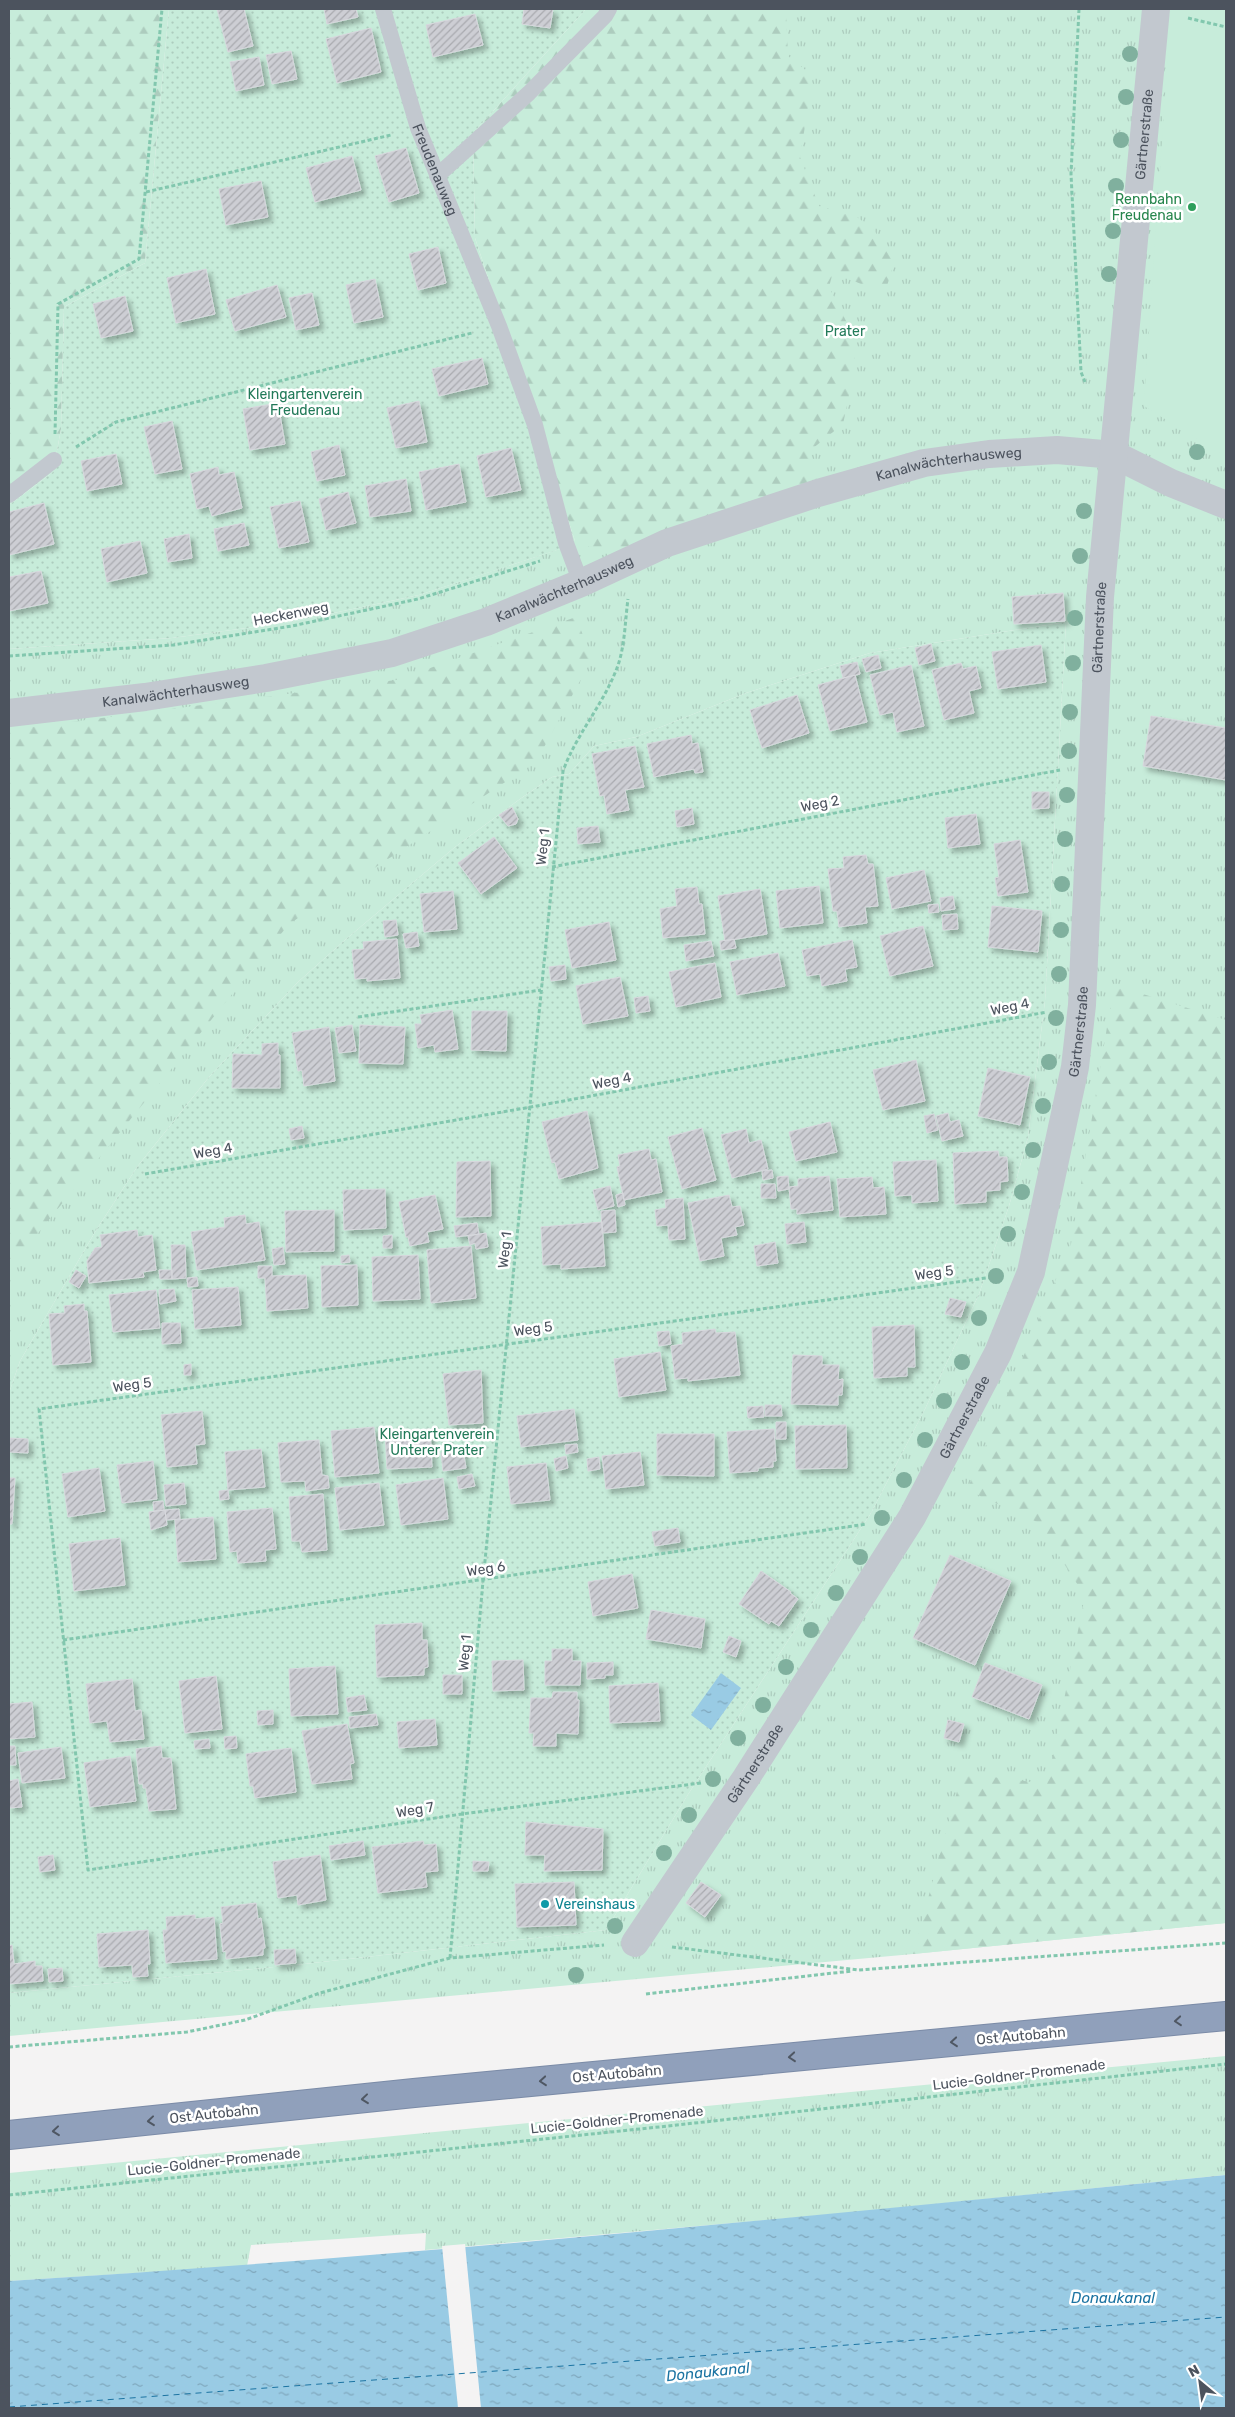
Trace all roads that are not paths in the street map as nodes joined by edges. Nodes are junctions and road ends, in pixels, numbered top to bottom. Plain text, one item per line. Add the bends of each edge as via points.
1 (383, 9) edge
2 (609, 9) edge
3 (1156, 9) edge
4 (437, 176) junction
5 (1115, 454) junction
6 (54, 460) road end
7 (9, 495) edge
8 (1226, 505) edge
9 (581, 583) junction
10 (9, 713) edge
11 (635, 1943) road end
12 (1226, 2016) edge
13 (9, 2135) edge

1 - 4 lane, Freudenauweg via 418,128
2 - 4 lane via 529,93
3 - 5 street, Gärtnerstraße
4 - 9 lane, Freudenauweg via 499,326 538,432 569,552
5 - 8 street via 1171,483
5 - 9 street, Kanalwächterhausweg via 1057,450 989,454 924,463 818,492 667,543
5 - 11 street, Gärtnerstraße via 1100,597 1082,1005 1074,1067 1031,1272 998,1353 912,1517 746,1778
6 - 7 lane
9 - 10 street, Kanalwächterhausweg via 486,622 392,653 266,678 145,697
12 -> 13 highway, Ost Autobahn

